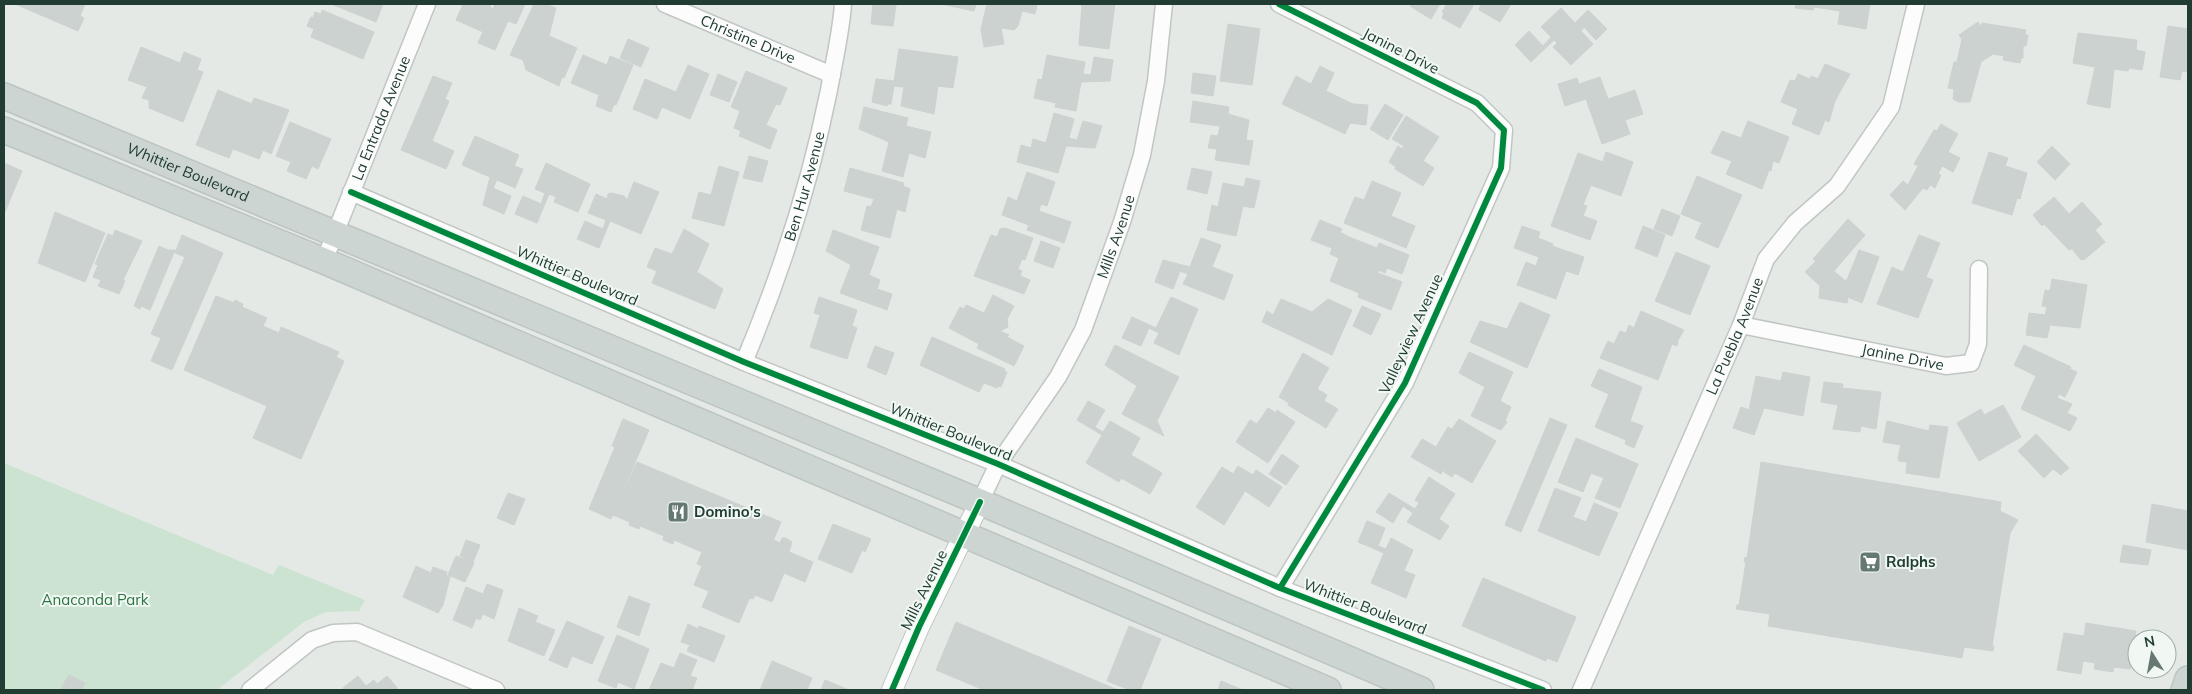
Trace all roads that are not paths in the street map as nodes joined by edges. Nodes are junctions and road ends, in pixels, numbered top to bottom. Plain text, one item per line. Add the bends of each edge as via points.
1 (428, 4) edge
2 (665, 4) edge
3 (843, 4) edge
4 (1164, 4) edge
5 (1279, 4) edge
6 (1916, 4) edge
7 (832, 74) junction
8 (4, 96) edge
9 (4, 130) edge
10 (1504, 130) joint
11 (351, 192) junction
12 (335, 234) junction
13 (324, 261) junction
14 (1979, 269) dead end
15 (1741, 325) junction
16 (744, 362) junction
17 (998, 464) junction
18 (980, 502) junction
19 (964, 535) junction
20 (1280, 588) junction
21 (2188, 679) edge
22 (250, 690) edge
23 (496, 690) edge
24 (892, 690) edge
25 (1328, 690) edge
26 (1421, 690) edge
27 (1544, 690) edge
28 (1581, 690) edge
29 (2184, 690) edge

1 - 11 street, La Entrada Avenue
2 - 7 street, Christine Drive
3 - 7 street, Ben Hur Avenue via 842,27
4 - 17 street, Mills Avenue via 1156,81 1142,155 1122,222 1083,330 1058,377
5 - 10 street, Janine Drive via 1477,103
6 - 15 street, La Puebla Avenue via 1891,107 1837,186 1795,224 1766,259
7 - 16 street, Ben Hur Avenue via 806,186 772,296
8 - 12 main road, Whittier Boulevard
9 - 13 main road, Whittier Boulevard
10 - 20 street, Valleyview Avenue via 1501,168 1405,383
11 - 12 street, La Entrada Avenue
11 - 16 street, Whittier Boulevard
12 - 13 street, La Entrada Avenue
12 - 18 main road, Whittier Boulevard
13 - 19 main road, Whittier Boulevard
14 - 15 street, Janine Drive via 1978,344 1971,363 1946,366
15 - 28 street, La Puebla Avenue
16 - 17 street, Whittier Boulevard
17 - 18 street, Mills Avenue
17 - 20 street, Whittier Boulevard
18 - 19 street, Mills Avenue
18 - 26 main road, Whittier Boulevard
19 - 24 street, Mills Avenue
19 - 25 main road, Whittier Boulevard
20 - 27 street, Whittier Boulevard
21 - 29 main road
22 - 23 street via 312,640 333,633 357,632

